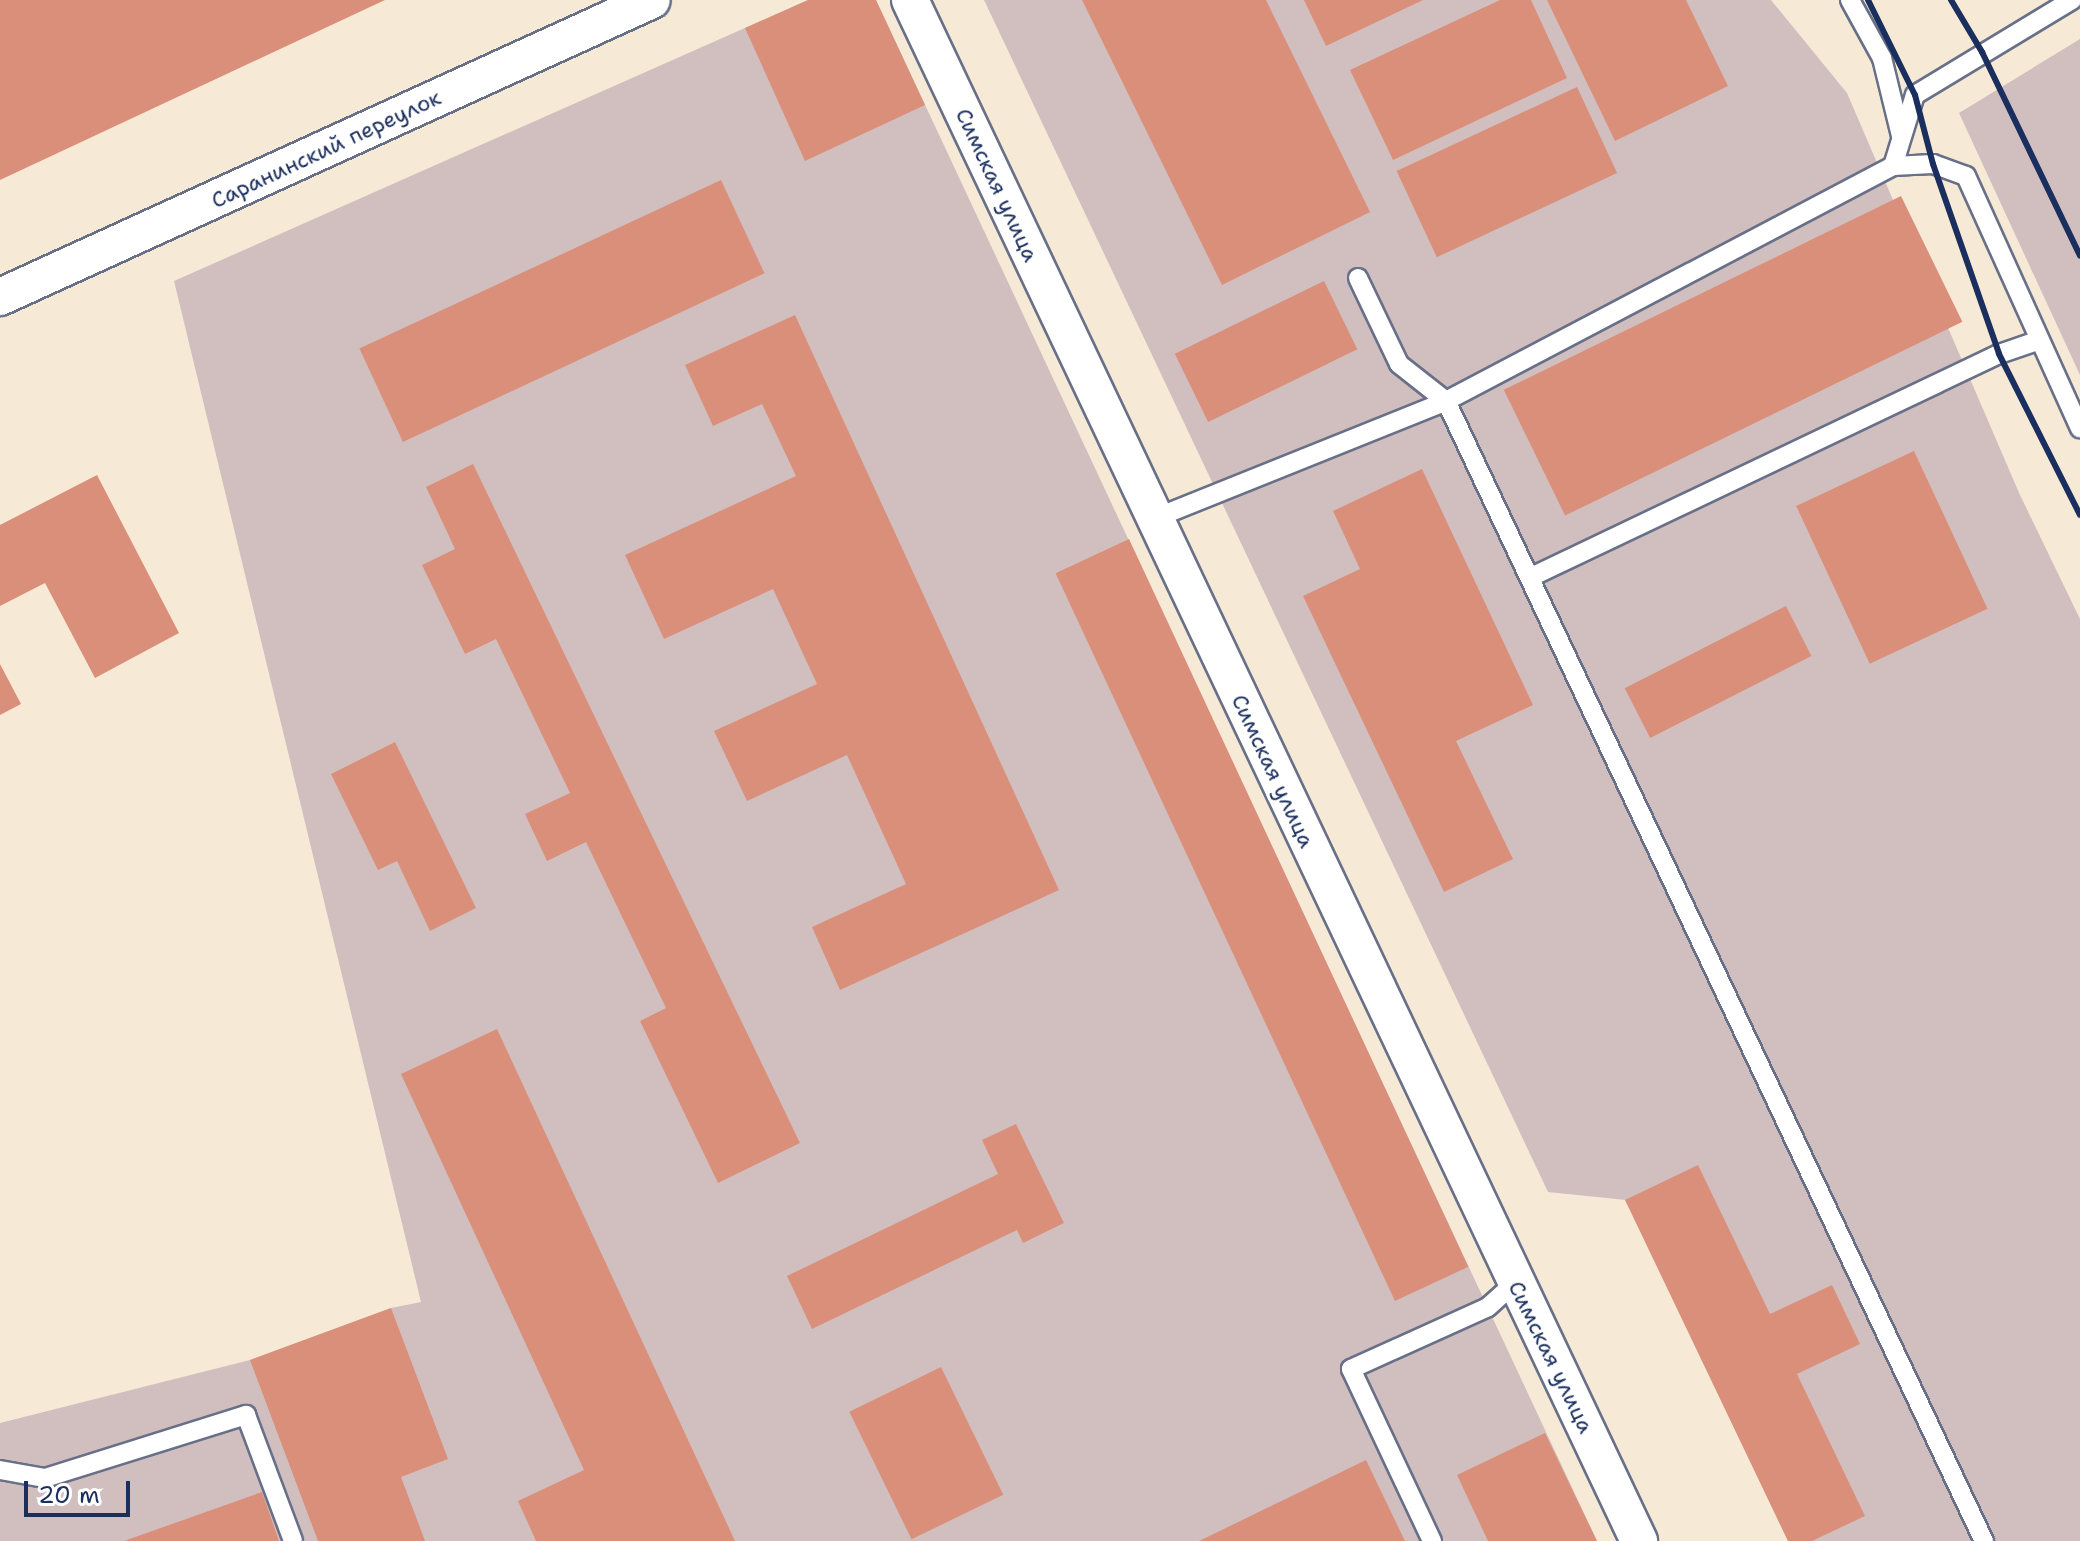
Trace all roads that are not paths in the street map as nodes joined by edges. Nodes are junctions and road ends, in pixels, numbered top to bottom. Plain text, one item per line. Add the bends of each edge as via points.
1 (652, 0) edge
2 (910, 0) edge
3 (1850, 0) edge
4 (2072, 0) edge
5 (1902, 139) junction
6 (1893, 166) junction
7 (1358, 278) dead end
8 (0, 297) edge
9 (2037, 341) junction
10 (1446, 401) junction
11 (2080, 428) edge
12 (1153, 519) junction
13 (1531, 577) junction
14 (1515, 1283) junction
15 (0, 1470) edge
16 (293, 1541) edge
17 (1432, 1541) edge
18 (1639, 1541) edge
19 (1984, 1541) edge

1 - 8 street, Саранинский переулок
2 - 12 street, Симская улица
3 - 5 lane via 1882,58
4 - 5 lane via 1915,95
5 - 6 lane
6 - 9 lane via 1933,164 1966,176
6 - 10 lane
7 - 10 lane via 1399,364
9 - 11 lane
9 - 13 lane via 1999,354
10 - 12 lane
10 - 13 lane
12 - 14 street, Симская улица
13 - 19 lane
14 - 17 lane via 1488,1307 1351,1369
14 - 18 street, Симская улица
15 - 16 lane via 45,1478 246,1415

